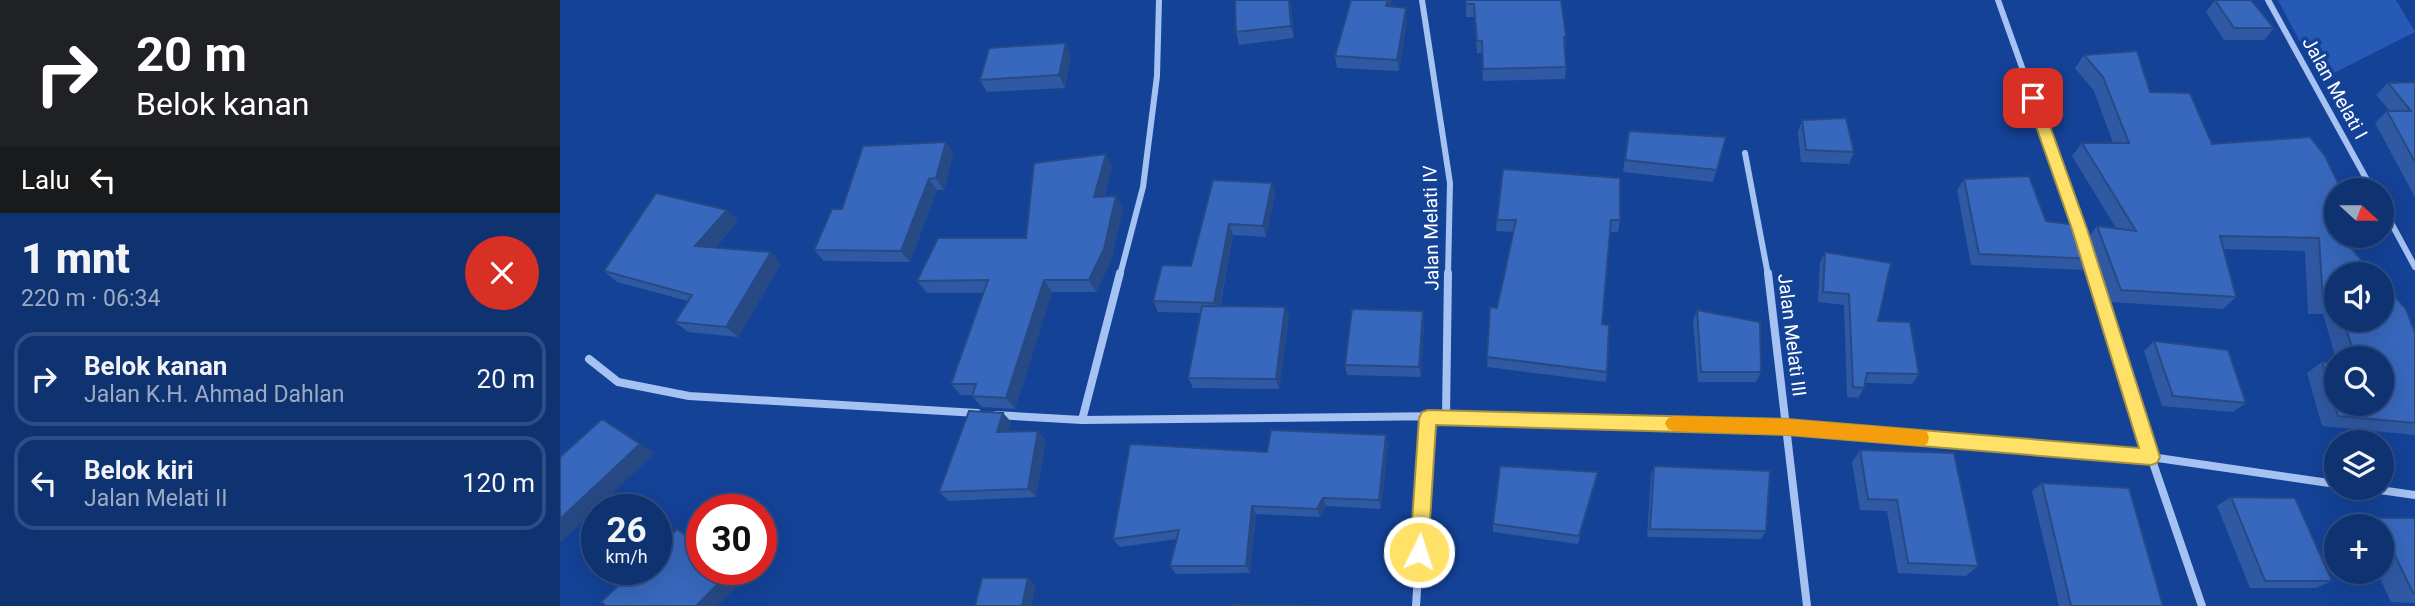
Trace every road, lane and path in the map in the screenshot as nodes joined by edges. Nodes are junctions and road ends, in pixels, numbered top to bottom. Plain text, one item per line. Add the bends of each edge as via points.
1 (1159, 0) edge
2 (1422, 0) edge
3 (1998, 0) edge
4 (2268, 0) edge
5 (1745, 153) dead end
6 (2366, 178) edge
7 (2394, 228) edge
8 (2084, 242) edge
9 (2088, 255) edge
10 (2415, 267) edge
11 (589, 359) dead end
12 (1446, 416) junction
13 (1428, 418) junction
14 (1083, 420) junction
15 (1787, 427) junction
16 (2151, 457) junction
17 (2324, 482) edge
18 (2394, 492) edge
19 (2415, 495) edge
20 (1416, 606) edge
21 (1807, 606) edge
22 (2202, 606) edge

1 - 14 street via 1157,76 1143,187
2 - 12 street, Jalan Melati IV via 1450,183
3 - 8 street
4 - 6 street, Jalan Melati I
5 - 15 street, Jalan Melati III via 1767,265
7 - 10 street
9 - 16 street
11 - 14 street via 618,382 689,396
12 - 13 street
12 - 15 street
13 - 14 street
13 - 20 street
15 - 16 street
15 - 21 street, Jalan Melati III
16 - 17 street
16 - 22 street
18 - 19 street

